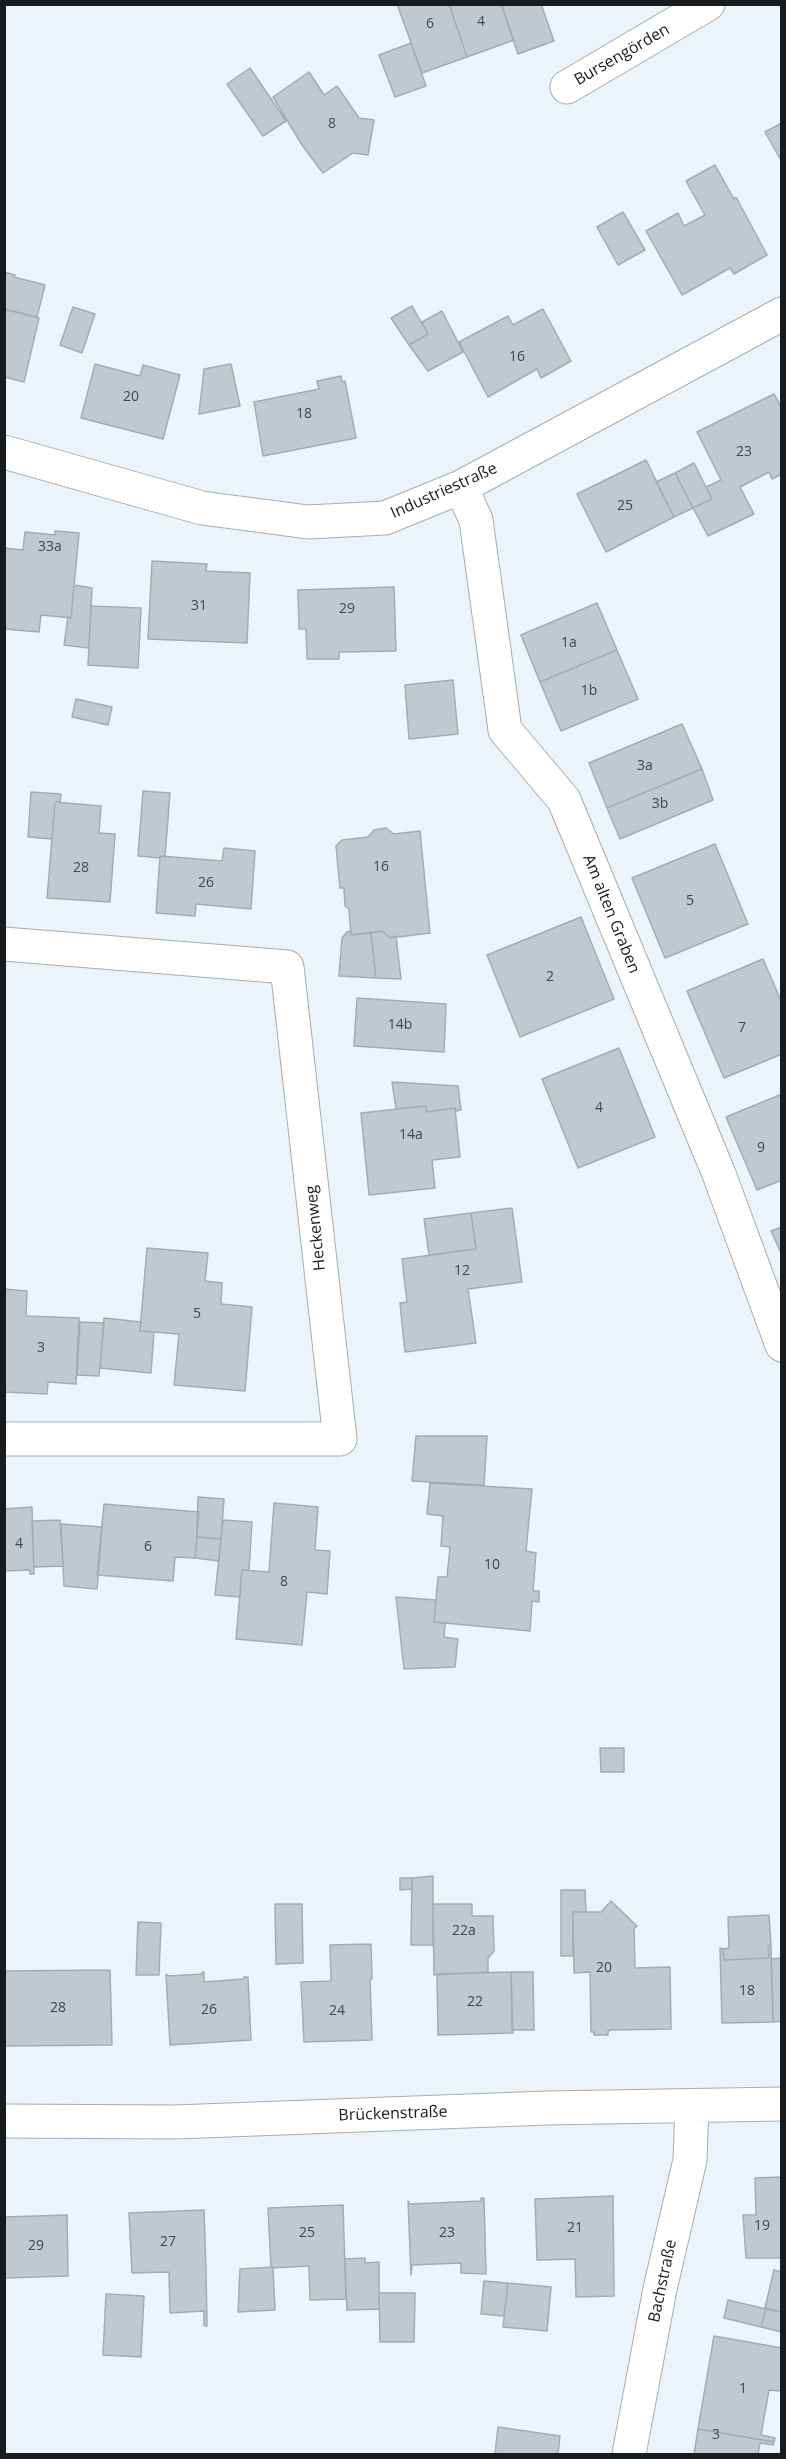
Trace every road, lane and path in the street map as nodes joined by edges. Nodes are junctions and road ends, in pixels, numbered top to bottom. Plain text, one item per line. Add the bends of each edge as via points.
1 (708, 4) edge
2 (567, 87) dead end
3 (782, 314) edge
4 (4, 452) edge
5 (461, 487) junction
6 (4, 944) edge
7 (782, 1345) edge
8 (4, 1440) edge
9 (782, 2104) edge
10 (692, 2107) junction
11 (4, 2121) edge
12 (629, 2454) edge

1 - 2 street, Bursengörden
3 - 5 street, Industriestraße
4 - 5 street, Industriestraße via 201,508 308,522 385,518
5 - 7 street, Am alten Graben via 477,520 504,729 564,800 719,1174
6 - 8 street, Heckenweg via 287,967 340,1439
9 - 10 street, Brückenstraße
10 - 11 street, Brückenstraße via 547,2108 175,2122
10 - 12 street, Bachstraße via 690,2160 660,2289

